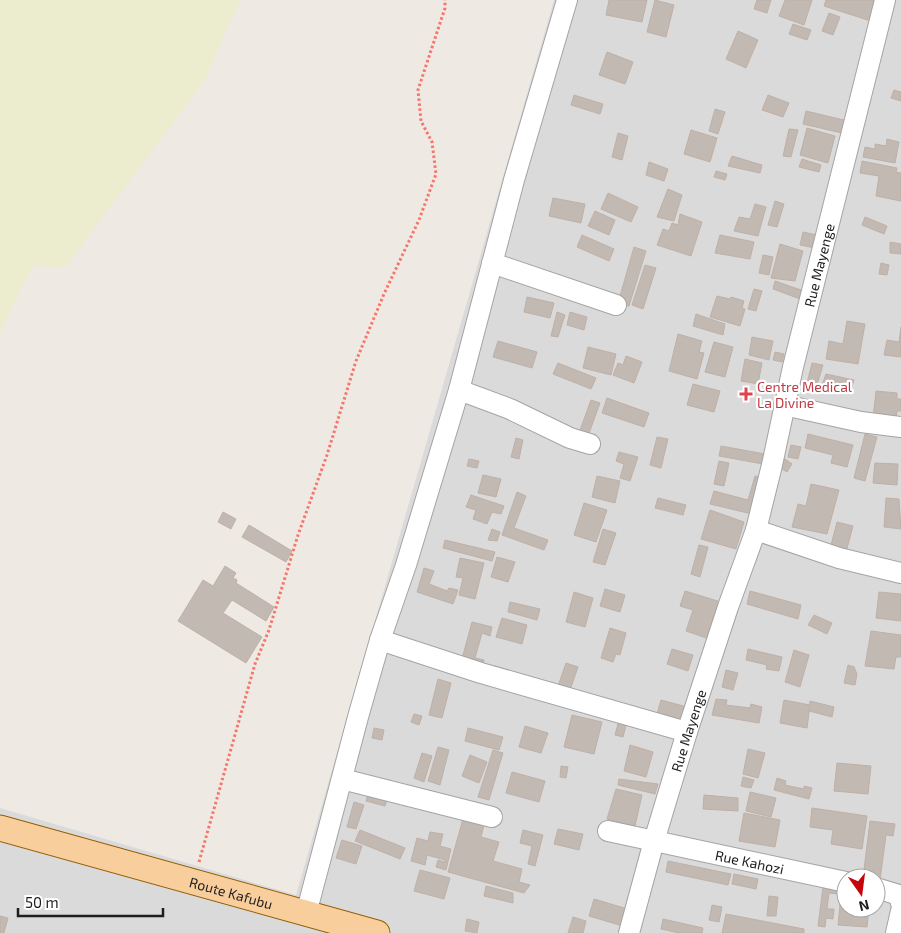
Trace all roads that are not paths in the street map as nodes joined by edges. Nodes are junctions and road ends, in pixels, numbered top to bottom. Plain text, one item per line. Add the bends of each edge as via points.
1 (567, 0) edge
2 (885, 0) edge
3 (492, 263) junction
4 (616, 305) dead end
5 (459, 390) junction
6 (784, 406) junction
7 (901, 427) edge
8 (590, 444) dead end
9 (756, 530) junction
10 (901, 573) edge
11 (380, 640) junction
12 (687, 732) junction
13 (342, 779) junction
14 (492, 817) dead end
15 (0, 828) edge
16 (608, 831) dead end
17 (654, 842) junction
18 (836, 880) edge
19 (886, 894) edge
20 (900, 903) edge
21 (306, 914) junction
22 (377, 933) edge
23 (629, 933) edge
24 (896, 933) edge

1 - 3 street
2 - 6 street, Rue Mayenge
3 - 4 street
3 - 5 street
5 - 8 street
5 - 11 street
6 - 7 street
6 - 9 street, Rue Mayenge
9 - 10 street via 839,558
9 - 12 street, Rue Mayenge
11 - 12 street via 481,673
11 - 13 street
12 - 17 street, Rue Mayenge
13 - 14 street
13 - 21 street
15 - 21 main road, Route Kafubu
16 - 17 street, Rue Kahozi
17 - 18 street, Rue Kahozi
17 - 23 street, Rue Mayenge
19 - 20 street
20 - 24 street
21 - 22 main road, Route Kafubu

